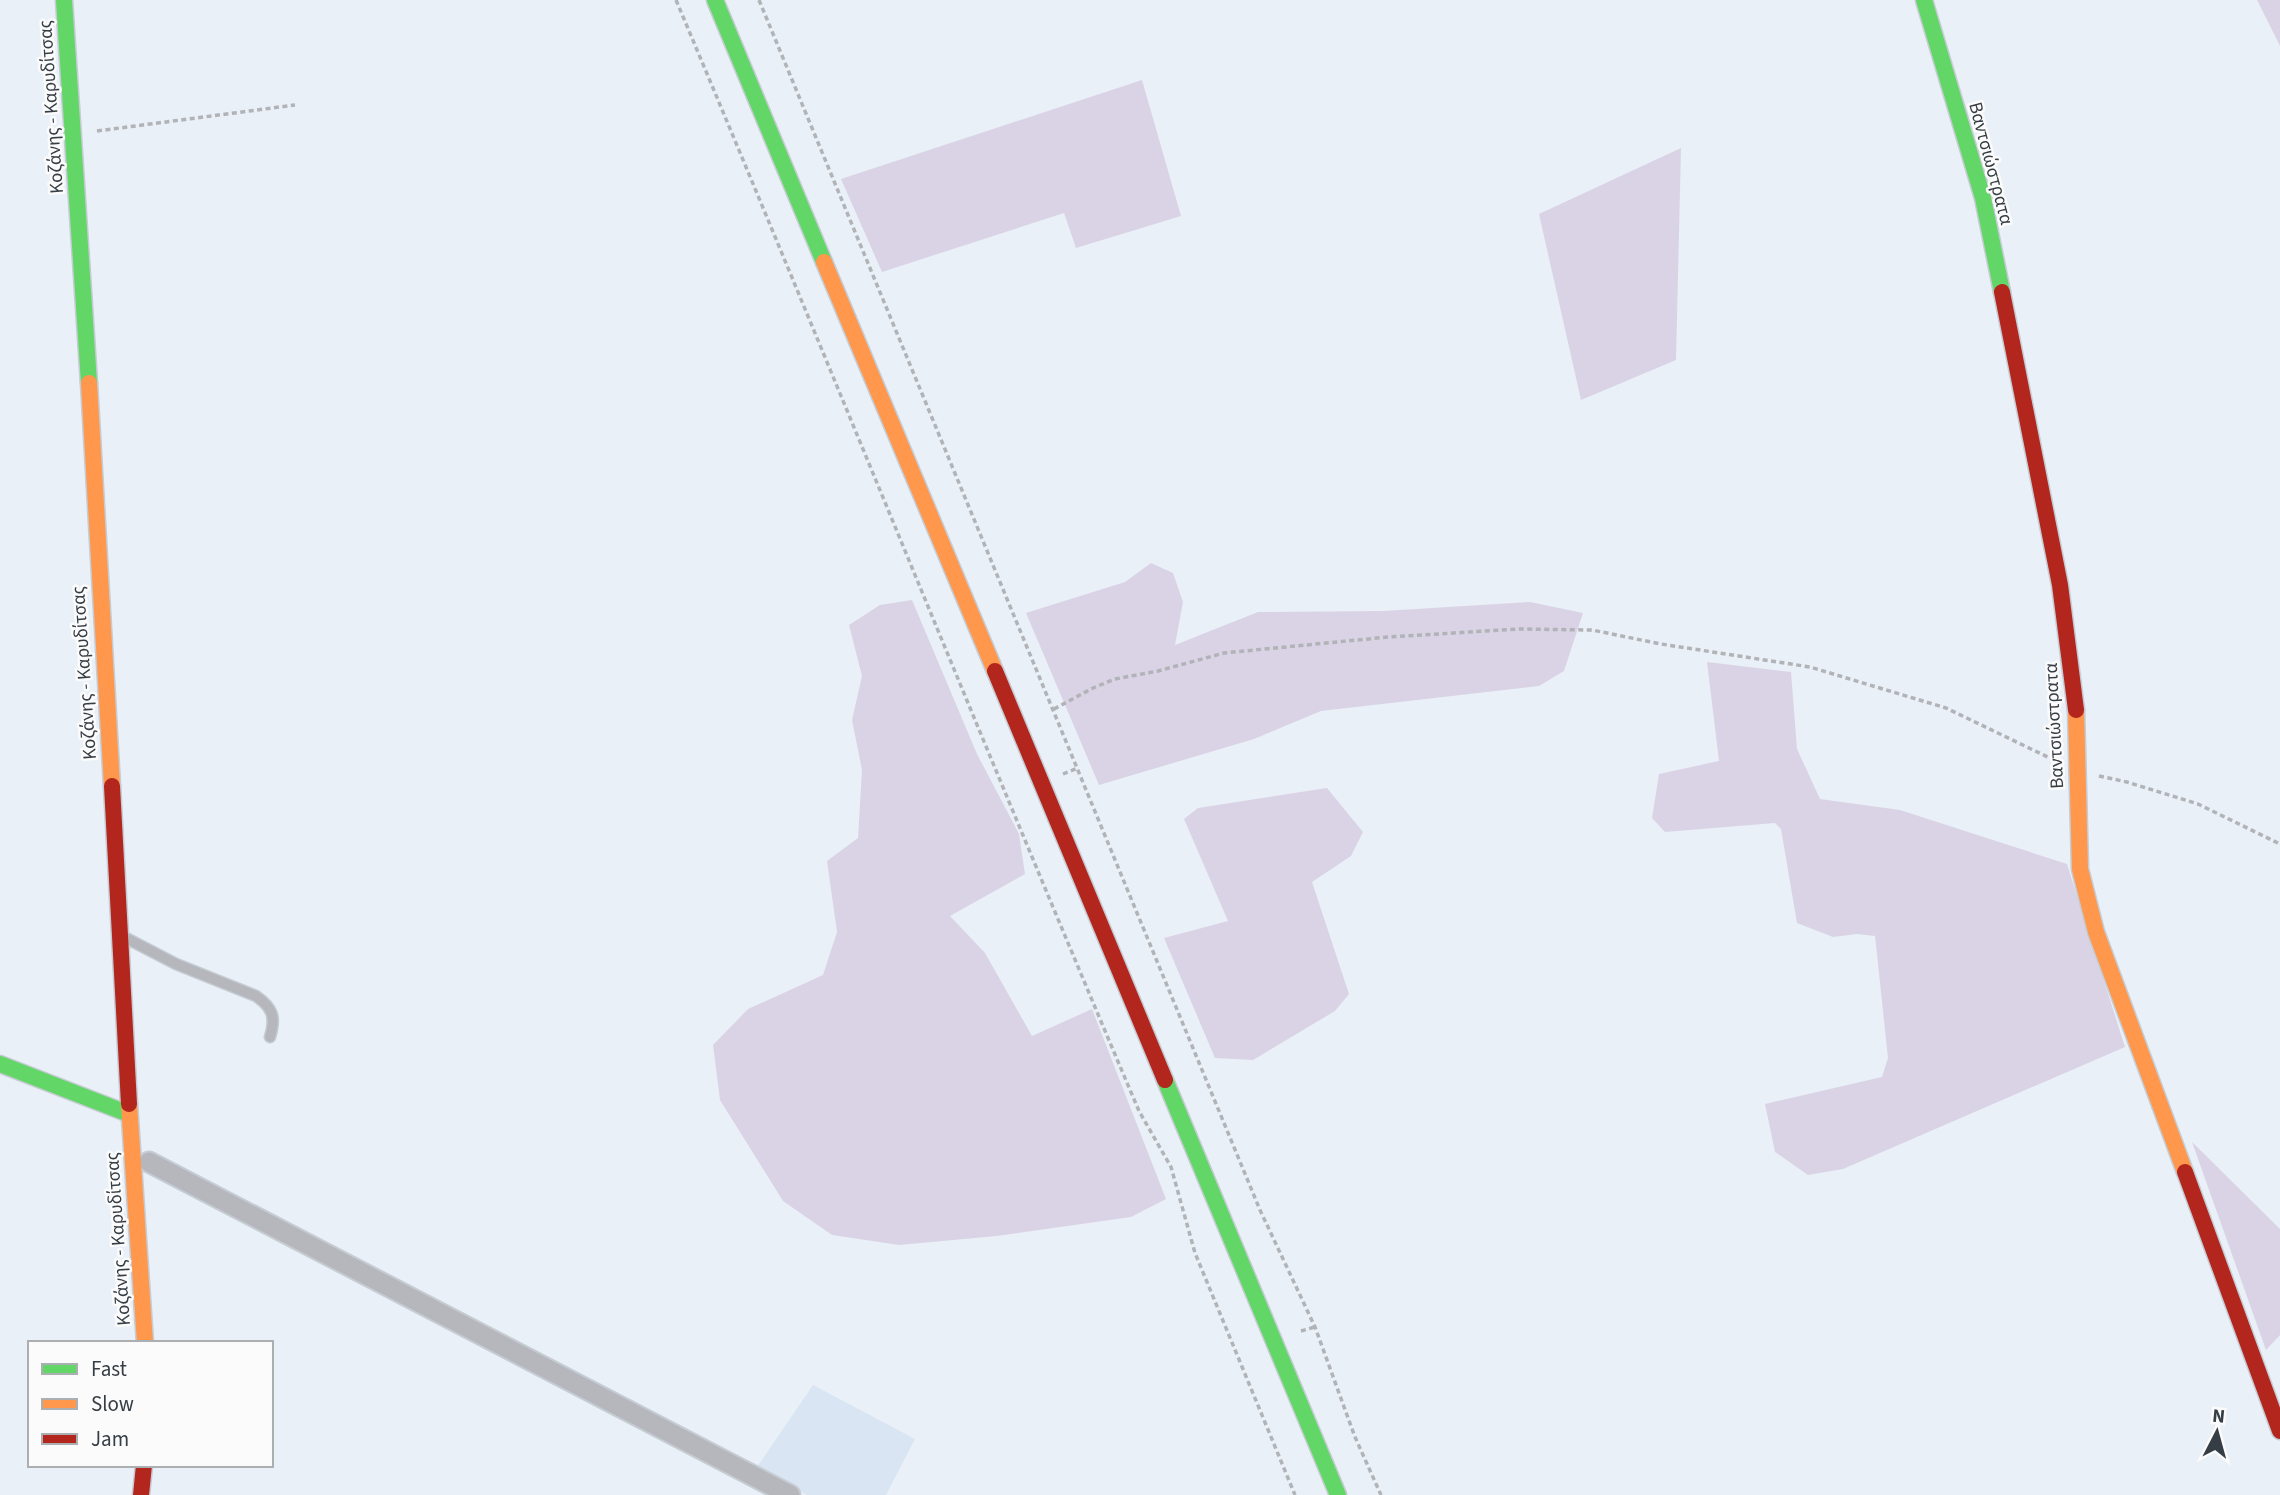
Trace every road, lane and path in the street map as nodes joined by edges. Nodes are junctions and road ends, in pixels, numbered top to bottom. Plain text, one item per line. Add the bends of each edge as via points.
1 (64, 0) edge
2 (676, 0) edge
3 (715, 0) edge
4 (760, 0) edge
5 (1924, 0) edge
6 (295, 105) dead end
7 (74, 134) junction
8 (1053, 709) junction
9 (2077, 772) junction
10 (2280, 844) edge
11 (121, 935) junction
12 (270, 1037) dead end
13 (0, 1064) edge
14 (128, 1114) junction
15 (149, 1162) dead end
16 (1315, 1327) junction
17 (1301, 1331) dead end
18 (145, 1341) edge
19 (2280, 1432) edge
20 (144, 1467) edge
21 (141, 1495) edge
22 (790, 1495) edge
23 (1295, 1495) edge
24 (1338, 1495) edge
25 (1381, 1495) edge

1 - 7 street, Κοζάνης - Καρυδίτσας
2 - 23 path via 1139,1111 1171,1167 1195,1253
3 - 24 street
4 - 8 path
5 - 9 street, Βαντσιώστρατα via 1983,198 2052,545 2076,694
6 - 7 path
7 - 11 street, Κοζάνης - Καρυδίτσας
8 - 9 path via 1115,679 1224,653 1388,637 1519,629 1592,630 1810,667 1946,708
8 - 16 path via 1260,1210
9 - 10 path via 2198,804
9 - 19 street, Βαντσιώστρατα via 2080,869 2096,932
11 - 12 lane via 262,1000 273,1012
11 - 14 street, Κοζάνης - Καρυδίτσας
13 - 14 street
14 - 18 street, Κοζάνης - Καρυδίτσας
15 - 22 street
16 - 17 path
16 - 25 path
20 - 21 street

